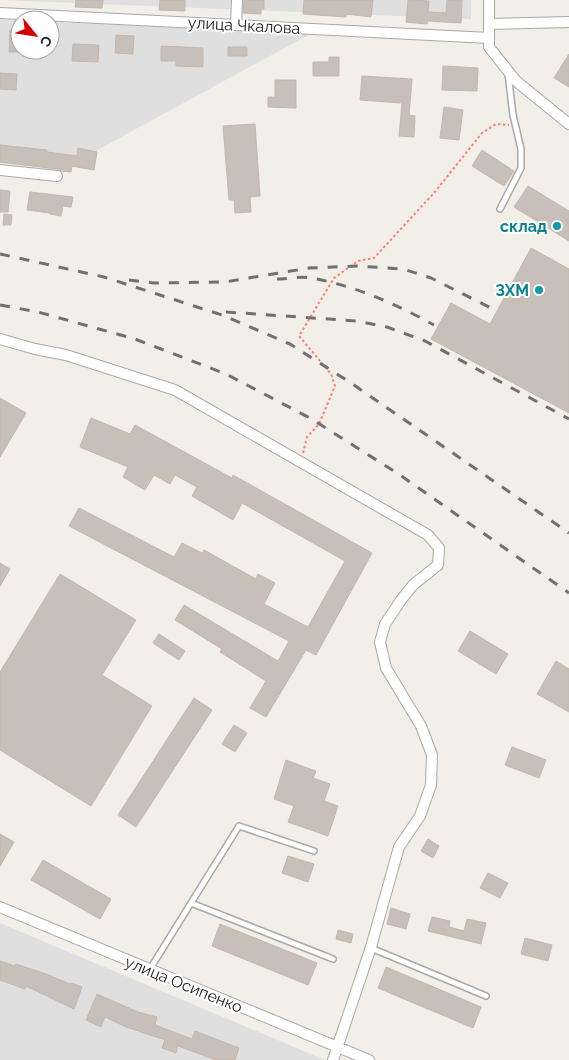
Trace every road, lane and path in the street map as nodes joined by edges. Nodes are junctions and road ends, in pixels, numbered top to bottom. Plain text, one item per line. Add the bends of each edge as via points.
1 (237, 0) edge
2 (489, 0) edge
3 (0, 13) edge
4 (569, 22) edge
5 (489, 24) junction
6 (236, 25) junction
7 (489, 38) junction
8 (508, 70) junction
9 (569, 124) edge
10 (516, 126) junction
11 (0, 170) edge
12 (57, 176) dead end
13 (500, 209) dead end
14 (0, 338) edge
15 (301, 461) junction
16 (314, 851) dead end
17 (191, 903) junction
18 (0, 908) edge
19 (371, 948) junction
20 (333, 958) dead end
21 (150, 970) junction
22 (486, 996) dead end
23 (338, 1047) junction
24 (333, 1060) edge
25 (369, 1060) edge

1 - 6 street
2 - 5 street
3 - 6 street, улица Чкалова
4 - 5 street
5 - 7 street
6 - 7 street, улица Чкалова
7 - 8 street via 489,47
8 - 9 street via 516,81
8 - 10 lane
10 - 13 lane via 521,168
10 - 15 path via 496,124 482,134 434,193 374,258 358,261 334,278 299,336 330,374 335,386 319,424 306,437
11 - 12 street
14 - 15 street via 66,355 175,390
15 - 19 street via 428,535 439,548 438,565 413,585 401,600 384,624 380,642 386,668 421,726 432,756 431,785 420,816 399,847
16 - 17 lane via 239,826
17 - 20 lane
17 - 21 lane
18 - 21 street, улица Осипенко
19 - 22 lane
19 - 23 street
21 - 23 street, улица Осипенко
23 - 24 street
23 - 25 street, улица Осипенко

